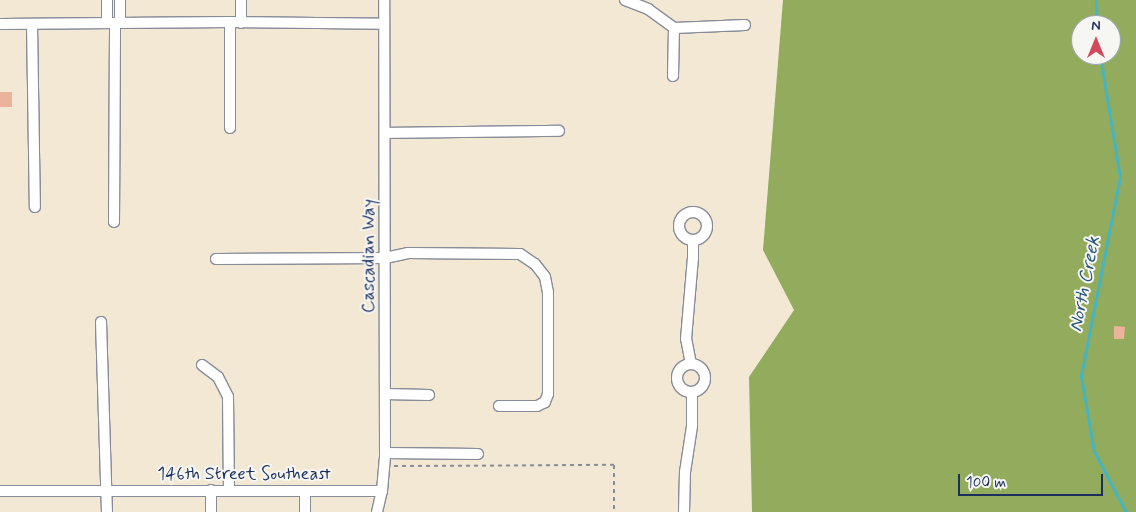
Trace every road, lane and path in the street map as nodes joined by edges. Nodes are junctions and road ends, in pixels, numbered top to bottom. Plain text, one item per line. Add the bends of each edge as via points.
1 (107, 0) edge
2 (120, 0) edge
3 (241, 0) edge
4 (384, 0) edge
5 (625, 0) edge
6 (230, 22) junction
7 (241, 22) junction
8 (114, 23) junction
9 (0, 24) edge
10 (32, 24) junction
11 (383, 24) junction
12 (745, 25) dead end
13 (674, 28) junction
14 (673, 76) dead end
15 (230, 128) dead end
16 (559, 130) dead end
17 (385, 133) junction
18 (35, 208) dead end
19 (114, 222) dead end
20 (693, 240) dead end
21 (384, 258) junction
22 (216, 260) dead end
23 (101, 322) dead end
24 (691, 364) junction
25 (202, 365) dead end
26 (692, 392) junction
27 (385, 394) junction
28 (429, 395) dead end
29 (498, 406) dead end
30 (385, 453) junction
31 (478, 454) dead end
32 (384, 466) junction
33 (106, 490) junction
34 (211, 490) junction
35 (229, 490) junction
36 (0, 491) edge
37 (305, 491) junction
38 (382, 492) junction
39 (107, 512) edge
40 (211, 512) edge
41 (305, 512) edge
42 (377, 512) edge
43 (614, 512) edge
44 (684, 512) edge

1 - 8 street
2 - 8 street
3 - 7 street
4 - 11 street, Cascadian Way
5 - 13 street via 648,10
6 - 7 street
6 - 8 street
6 - 15 street
7 - 11 street
8 - 10 street
8 - 19 street
9 - 10 street
10 - 18 street
11 - 17 street, Cascadian Way
12 - 13 street
13 - 14 street
16 - 17 street
17 - 21 street, Cascadian Way
20 - 24 street via 686,339
21 - 22 street
21 - 27 street, Cascadian Way
21 - 29 street via 408,253 520,254 535,264 545,277 548,292 548,394 545,402 537,406
23 - 33 street
24 - 26 street via 700,368 705,380 700,389
24 - 26 street via 680,370 678,379 684,390
25 - 35 street via 218,377 228,397
26 - 44 street
27 - 28 street
27 - 30 street, Cascadian Way
30 - 31 street
30 - 32 street, Cascadian Way
32 - 38 street, Cascadian Way
32 - 43 path via 614,465
33 - 34 street, 146th Street Southeast
33 - 36 street, 146th Street Southeast
33 - 39 street
34 - 35 street, 146th Street Southeast
34 - 40 street
35 - 37 street, 146th Street Southeast
37 - 38 street, 146th Street Southeast
37 - 41 street
38 - 42 street, Cascadian Way

